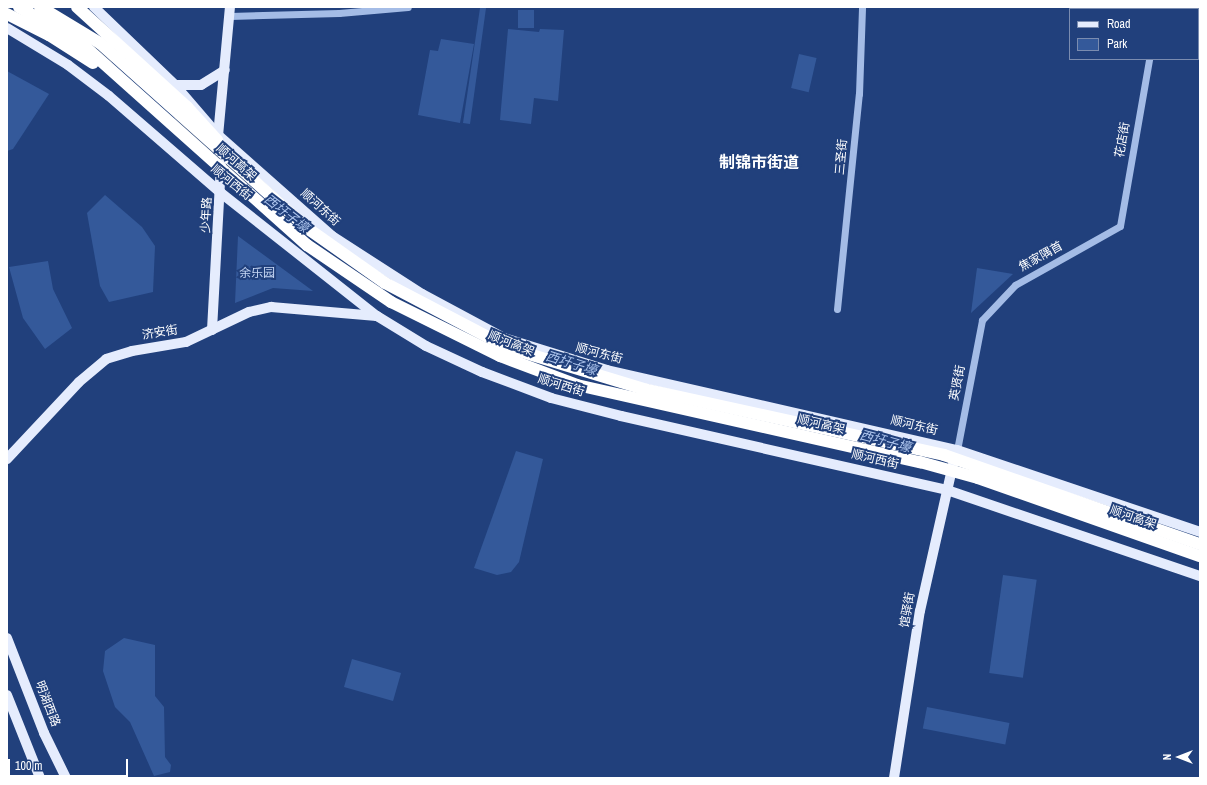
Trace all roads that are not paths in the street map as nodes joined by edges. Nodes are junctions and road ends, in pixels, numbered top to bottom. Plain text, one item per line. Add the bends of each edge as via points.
1 (19, 7) edge
2 (40, 7) edge
3 (77, 7) edge
4 (94, 7) edge
5 (408, 7) edge
6 (862, 7) edge
7 (230, 12) edge
8 (7, 14) edge
9 (7, 28) edge
10 (1148, 60) edge
11 (225, 70) junction
12 (175, 85) junction
13 (218, 135) junction
14 (236, 165) junction
15 (225, 173) junction
16 (221, 193) junction
17 (1120, 226) joint
18 (837, 309) dead end
19 (377, 316) junction
20 (982, 320) joint
21 (212, 330) junction
22 (957, 450) junction
23 (7, 459) edge
24 (947, 490) junction
25 (1200, 532) edge
26 (1200, 544) edge
27 (1200, 556) edge
28 (1200, 576) edge
29 (7, 638) edge
30 (7, 696) edge
31 (40, 778) edge
32 (66, 778) edge
33 (894, 778) edge

1 - 15 highway, 顺河高架, bridge via 82,44
2 - 14 highway, 顺河高架, bridge via 100,43
3 - 14 highway, bridge via 205,124
4 - 12 main road, 顺河东街
5 - 7 street via 339,13
6 - 18 street, 三圣街 via 859,94
7 - 11 main road, 少年路
8 - 15 highway, bridge via 49,35 92,62 181,140
9 - 16 main road, 顺河西街 via 68,65 109,96
10 - 17 street, 花店街
11 - 12 main road via 201,86
11 - 13 main road, 少年路 via 220,90
12 - 13 main road, 顺河东街
13 - 15 main road, 少年路, bridge
13 - 22 main road, 顺河东街 via 332,236 422,294 504,338 607,370
14 - 26 highway, 顺河高架, bridge via 307,228 385,283 509,348 644,389 944,455
15 - 16 main road, 少年路
15 - 27 highway, 顺河高架, bridge via 307,245 356,279 391,302 500,356 577,385 964,474
16 - 19 main road, 顺河西街
16 - 21 main road, 少年路
17 - 20 street, 焦家隅首 via 1014,285
19 - 21 main road, 济安街 via 271,307 249,312
19 - 24 main road, 顺河西街 via 433,349 482,372 551,398
20 - 22 street, 英贤街
21 - 23 main road, 济安街 via 186,342 124,353 99,364
22 - 24 main road, 馆驿街
22 - 25 main road, 顺河东街
24 - 28 main road, 顺河西街
24 - 33 main road, 馆驿街 via 920,611
29 - 32 main road, 明湖西路 via 44,733
30 - 31 main road

